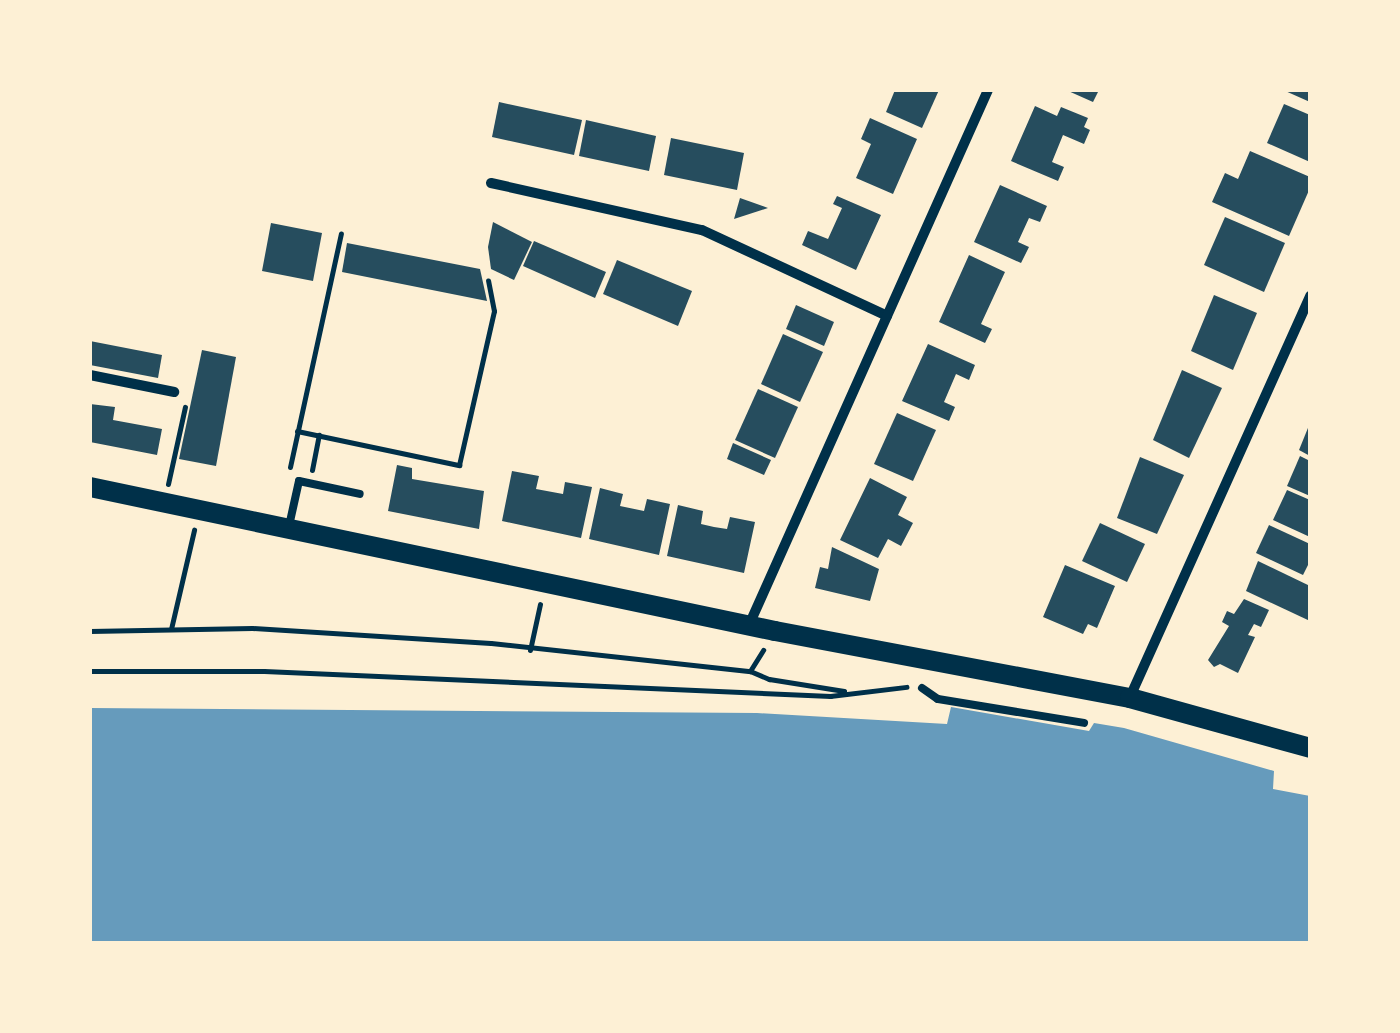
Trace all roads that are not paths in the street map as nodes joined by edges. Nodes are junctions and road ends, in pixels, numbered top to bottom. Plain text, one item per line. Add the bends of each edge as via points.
1 (988, 90) edge
2 (492, 182) dead end
3 (1310, 296) edge
4 (887, 316) junction
5 (90, 375) edge
6 (174, 392) road end
7 (90, 487) edge
8 (360, 494) dead end
9 (289, 526) junction
10 (749, 625) junction
11 (922, 688) dead end
12 (1130, 698) junction
13 (1084, 723) dead end
14 (1310, 748) edge

1 - 4 street
2 - 4 street via 702,230
3 - 12 street
4 - 10 street
5 - 6 street
7 - 9 main road
8 - 9 lane via 299,481
9 - 10 main road
10 - 12 main road
11 - 13 lane via 938,699
12 - 14 main road

